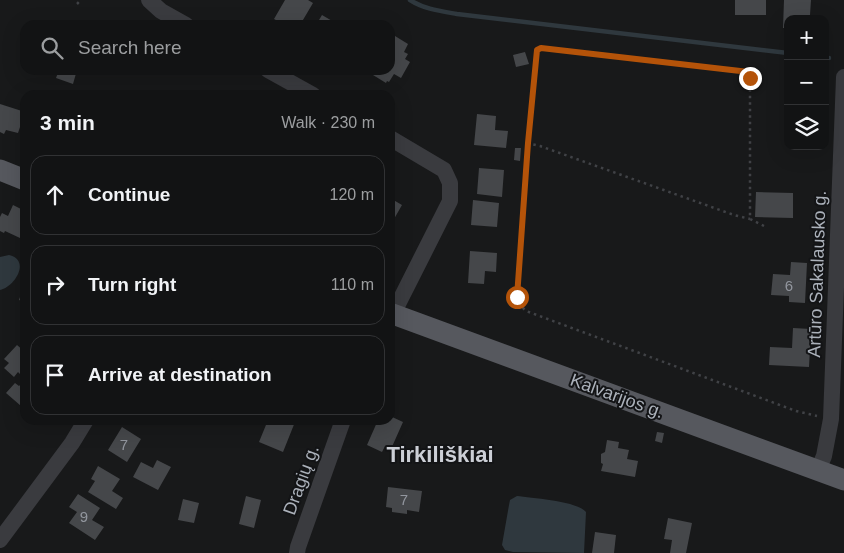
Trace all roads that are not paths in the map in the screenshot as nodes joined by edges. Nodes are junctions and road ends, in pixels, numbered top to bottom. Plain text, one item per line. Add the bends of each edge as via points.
1 (149, 0) edge
2 (177, 20) edge
3 (277, 75) edge
4 (844, 77) edge
5 (304, 90) edge
6 (395, 141) edge
7 (0, 170) edge
8 (20, 178) edge
9 (395, 305) edge
10 (395, 314) edge
11 (83, 425) edge
12 (341, 425) edge
13 (818, 470) junction
14 (844, 480) edge
15 (0, 540) edge
16 (297, 553) edge

1 - 2 street
3 - 5 street
4 - 13 street, Artūro Sakalausko g. via 831,419
6 - 9 street via 444,170 450,183 450,202
7 - 8 main road
10 - 13 main road, Kalvarijos g.
11 - 15 street
12 - 16 street, Dragių g.
13 - 14 main road, Kalvarijos g.

